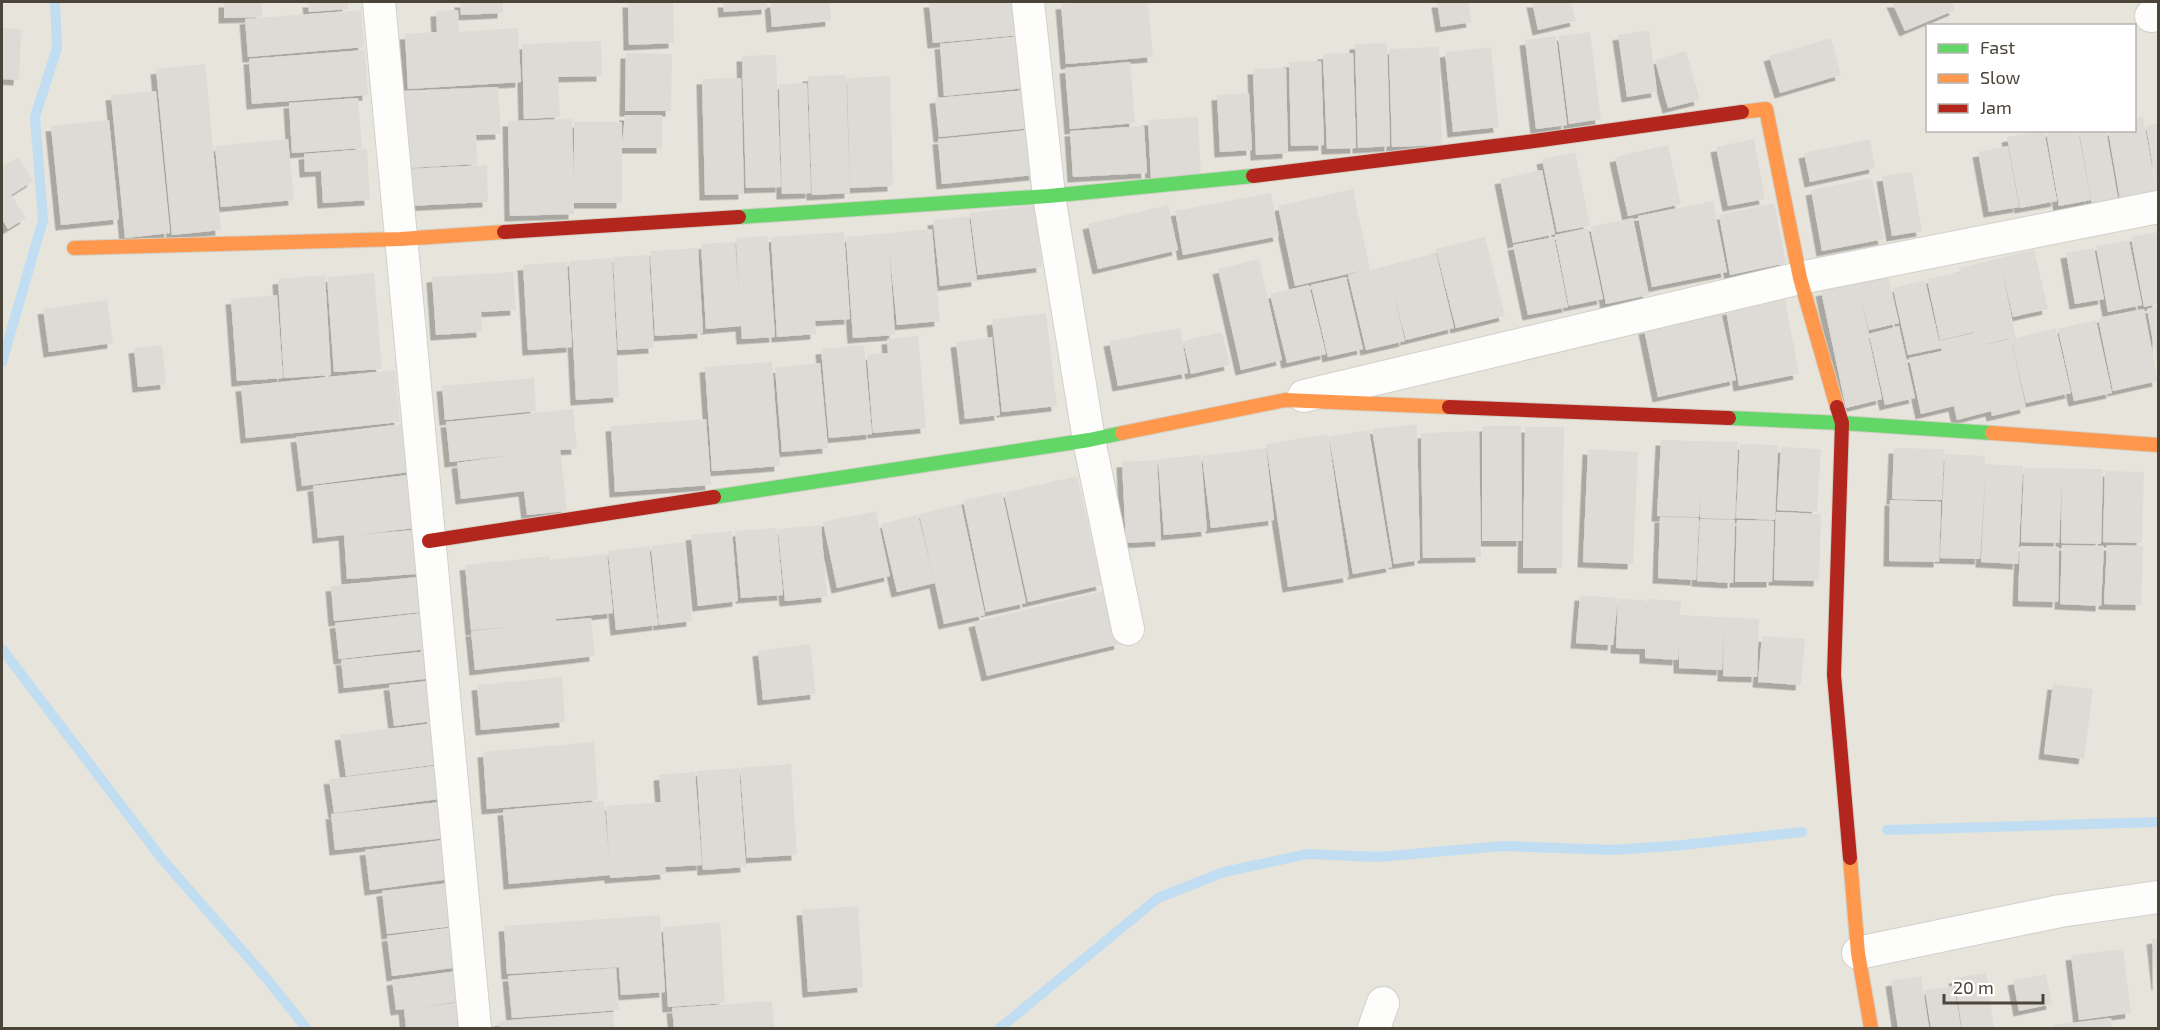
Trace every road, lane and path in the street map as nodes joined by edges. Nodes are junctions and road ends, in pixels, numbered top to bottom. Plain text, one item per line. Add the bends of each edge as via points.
1 (379, 2) edge
2 (1028, 2) edge
3 (1049, 196) junction
4 (2158, 207) edge
5 (401, 239) junction
6 (74, 248) dead end
7 (1800, 278) junction
8 (1285, 400) junction
9 (1842, 423) junction
10 (1089, 440) junction
11 (2158, 445) edge
12 (429, 541) junction
13 (1128, 629) dead end
14 (2158, 897) edge
15 (1858, 953) junction
16 (475, 1029) edge
17 (1871, 1029) edge

1 - 5 street
2 - 3 street
3 - 5 street
3 - 7 street via 1323,167 1766,109
3 - 10 street
4 - 7 street
5 - 6 street
5 - 12 street
7 - 8 street
7 - 9 street
8 - 9 street
8 - 10 street
9 - 11 street
9 - 15 street via 1834,675
10 - 12 street
10 - 13 street
12 - 16 street
14 - 15 street via 2060,911
15 - 17 street

